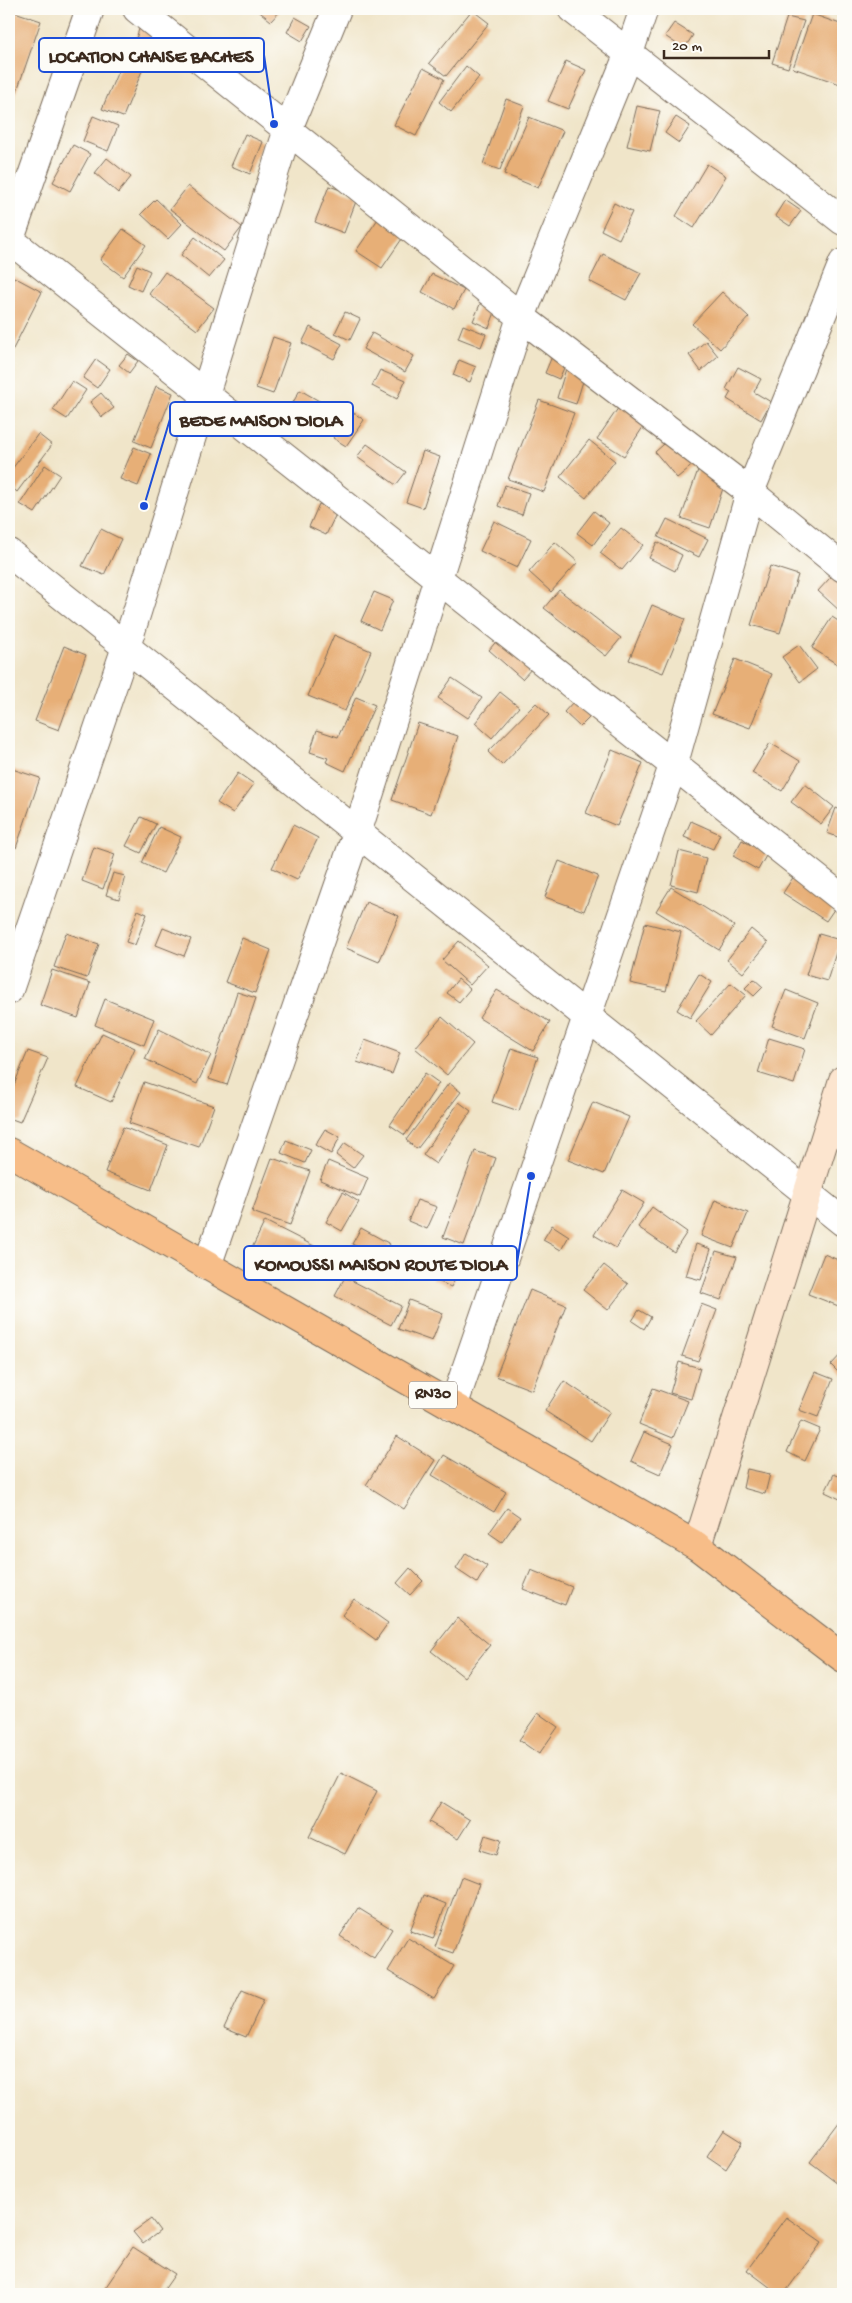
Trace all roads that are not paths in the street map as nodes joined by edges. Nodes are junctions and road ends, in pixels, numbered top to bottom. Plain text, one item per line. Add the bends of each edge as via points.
1 (90, 9) edge
2 (137, 9) edge
3 (337, 9) edge
4 (572, 9) edge
5 (644, 9) edge
6 (629, 53) junction
7 (288, 129) junction
8 (843, 221) edge
9 (9, 241) edge
10 (843, 263) edge
11 (521, 317) junction
12 (206, 395) junction
13 (750, 492) junction
14 (9, 553) edge
15 (843, 568) edge
16 (439, 580) junction
17 (126, 647) junction
18 (674, 763) junction
19 (357, 833) junction
20 (843, 899) edge
21 (9, 990) edge
22 (587, 1015) junction
23 (843, 1080) edge
24 (9, 1152) edge
25 (809, 1195) junction
26 (843, 1222) edge
27 (207, 1266) junction
28 (453, 1407) junction
29 (697, 1546) junction
30 (843, 1658) edge

1 - 9 street
2 - 7 street
3 - 7 street
4 - 6 street
5 - 6 street
6 - 8 street
6 - 11 street
7 - 11 street
7 - 12 street
9 - 12 street
10 - 13 street
11 - 13 street
11 - 16 street
12 - 16 street
12 - 17 street
13 - 15 street
13 - 18 street
14 - 17 street
16 - 18 street
16 - 19 street
17 - 19 street
17 - 21 street
18 - 20 street
18 - 22 street
19 - 22 street
19 - 27 street
22 - 25 street
22 - 28 street
23 - 25 street
24 - 27 main road, RN30
25 - 26 street
25 - 29 street
27 - 28 main road, RN30
28 - 29 main road, RN30
29 - 30 main road, RN30

